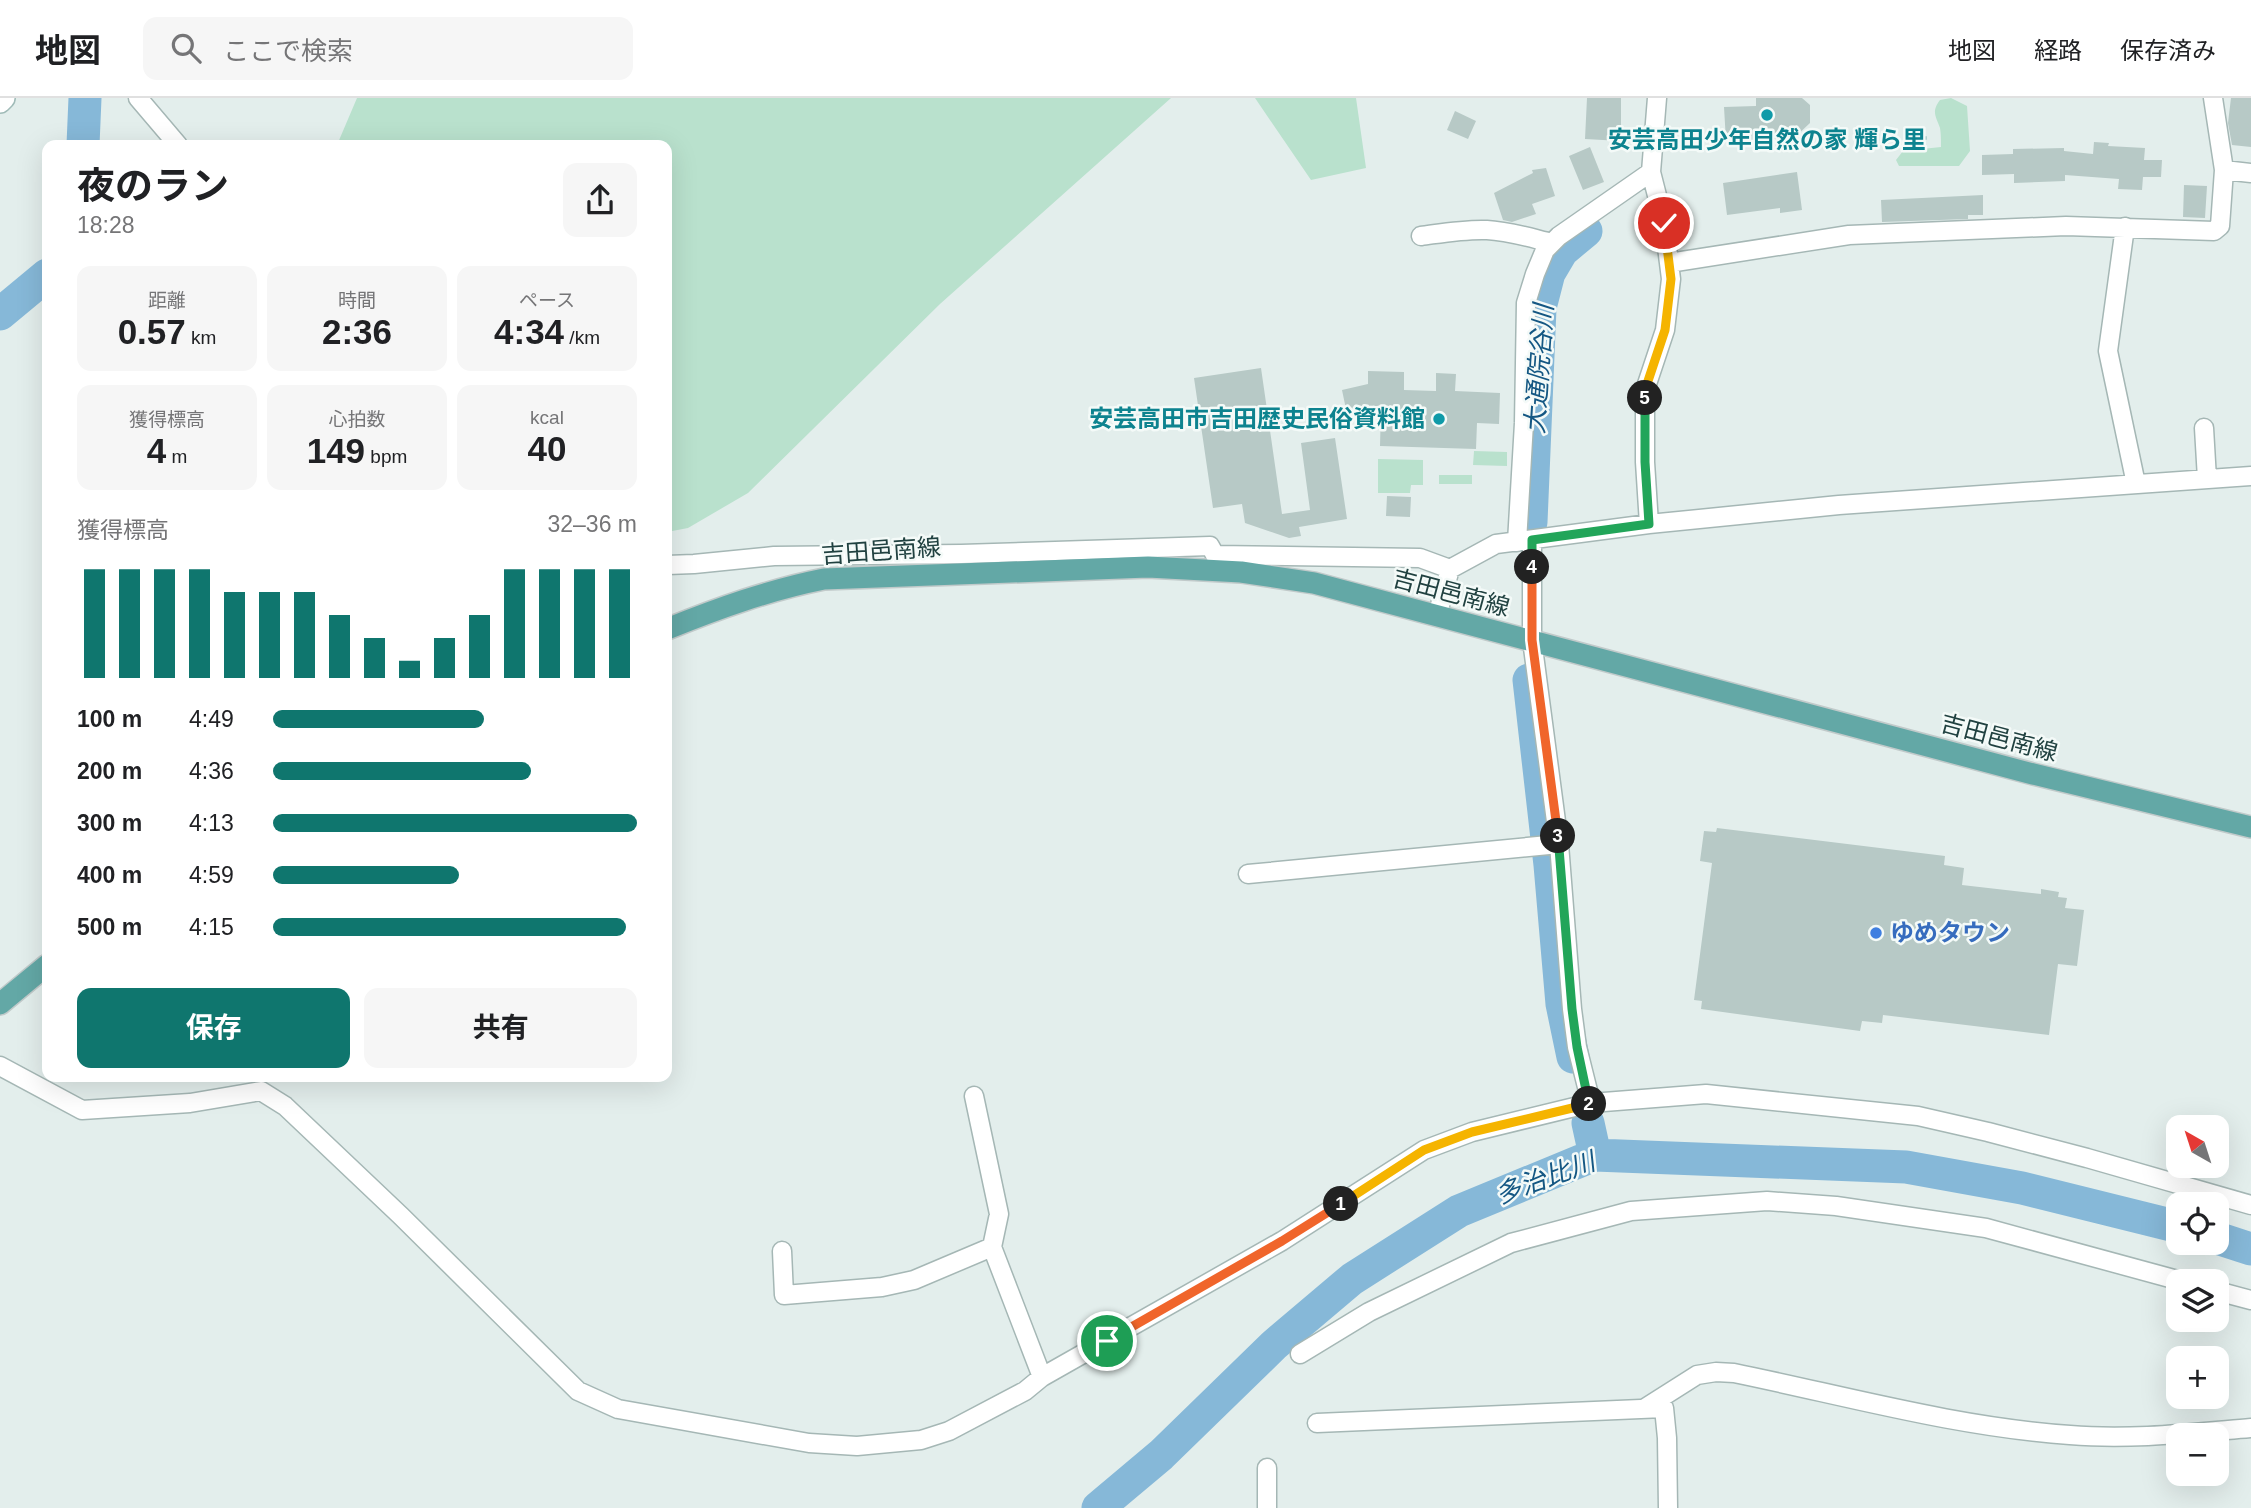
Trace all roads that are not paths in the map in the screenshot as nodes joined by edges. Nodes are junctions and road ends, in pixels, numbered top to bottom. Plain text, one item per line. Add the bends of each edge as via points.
1 (4, 98) edge
2 (138, 98) edge
3 (1657, 98) edge
4 (2213, 98) edge
5 (0, 102) edge
6 (174, 140) edge
7 (2224, 170) junction
8 (1651, 172) junction
9 (2251, 173) edge
10 (2125, 227) junction
11 (1421, 236) dead end
12 (1552, 243) junction
13 (1669, 263) junction
14 (2204, 428) dead end
15 (2251, 475) edge
16 (2207, 479) junction
17 (2136, 484) junction
18 (1649, 524) junction
19 (1525, 541) junction
20 (672, 565) edge
21 (1450, 569) junction
22 (1437, 616) junction
23 (672, 627) edge
24 (1532, 640) junction
25 (2251, 827) edge
26 (1559, 844) junction
27 (1248, 874) dead end
28 (42, 969) edge
29 (0, 1004) edge
30 (0, 1066) edge
31 (974, 1096) dead end
32 (1591, 1103) junction
33 (2251, 1205) edge
34 (992, 1247) junction
35 (782, 1251) dead end
36 (2166, 1277) edge
37 (2229, 1294) edge
38 (2251, 1300) edge
39 (1300, 1354) dead end
40 (1042, 1377) junction
41 (1645, 1408) junction
42 (1317, 1423) dead end
43 (2251, 1428) edge
44 (1267, 1468) dead end
45 (1267, 1508) edge
46 (1668, 1508) edge

1 - 5 main road
2 - 6 street
3 - 8 street
4 - 7 street
7 - 9 street
7 - 10 street via 2220,226 2214,231
8 - 12 street
8 - 13 street
10 - 13 street via 1849,235
10 - 17 street via 2108,351
11 - 12 street via 1488,230
12 - 19 street via 1545,250 1526,303
13 - 18 street via 1665,330 1645,390
14 - 16 street
15 - 16 street
16 - 17 street
17 - 18 street
18 - 19 street
19 - 21 street via 1496,544
19 - 24 street
20 - 21 street via 774,556 1210,546 1215,555 1420,558
21 - 22 street
22 - 23 main road, 吉田邑南線 via 1314,583 1241,572 1148,567 824,579 776,589
22 - 24 main road, 吉田邑南線
24 - 25 main road, 吉田邑南線 via 2032,774
24 - 26 street
26 - 27 street
26 - 32 street via 1572,1009
28 - 29 main road
30 - 40 street via 82,1110 190,1103 261,1091 285,1106 578,1391 618,1409 809,1443 896,1443 949,1431 1025,1391
31 - 34 street via 999,1214
32 - 33 street via 1706,1094 1917,1116 2075,1154
32 - 40 street via 1472,1132 1424,1150 1282,1241
34 - 35 street via 914,1280 783,1295
34 - 40 street
36 - 39 street via 1986,1228 1836,1206 1766,1201 1631,1212 1511,1243 1369,1312
37 - 38 street
41 - 42 street
41 - 43 street via 1697,1375 1734,1373 1935,1417 2070,1435 2133,1437
41 - 46 street via 1664,1408
44 - 45 street

